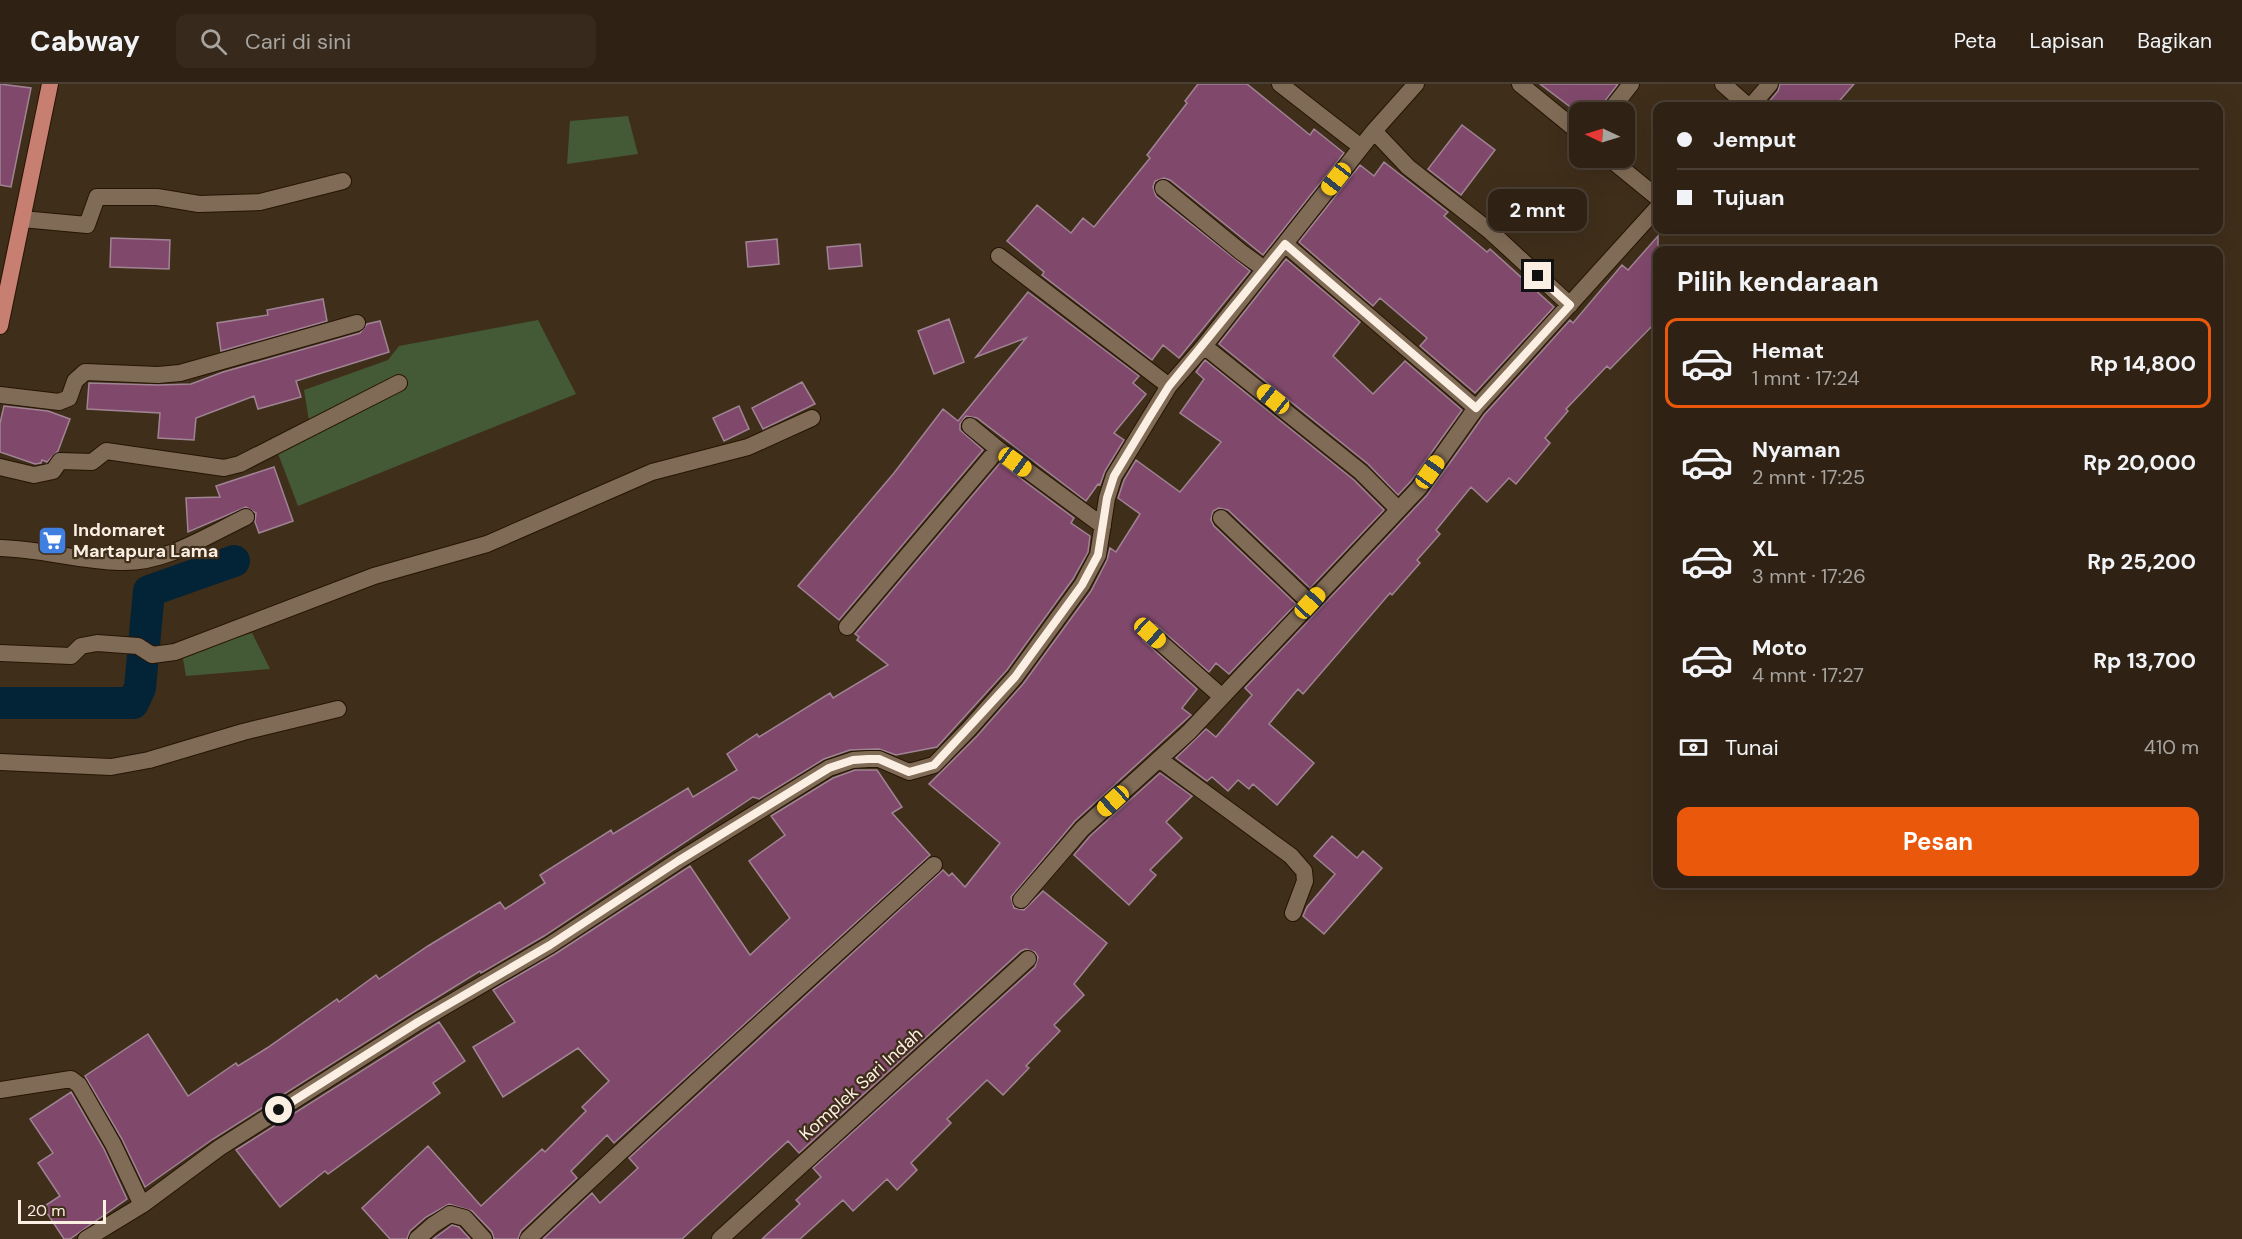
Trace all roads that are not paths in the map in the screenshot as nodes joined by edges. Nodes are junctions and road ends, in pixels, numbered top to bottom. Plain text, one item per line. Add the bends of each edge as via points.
1 (50, 84) edge
2 (1280, 84) edge
3 (1416, 84) edge
4 (1520, 84) edge
5 (1630, 84) edge
6 (1722, 84) edge
7 (1770, 84) edge
8 (1616, 102) edge
9 (1745, 102) edge
10 (1754, 102) edge
11 (1569, 124) edge
12 (1374, 131) junction
13 (1361, 147) junction
14 (1621, 168) edge
15 (343, 181) dead end
16 (1163, 188) dead end
17 (1653, 194) edge
18 (1653, 213) edge
19 (22, 219) junction
20 (1285, 244) junction
21 (999, 256) dead end
22 (1263, 268) junction
23 (1570, 305) junction
24 (357, 323) dead end
25 (0, 326) edge
26 (1204, 346) junction
27 (399, 383) dead end
28 (1169, 386) junction
29 (0, 395) edge
30 (1476, 408) junction
31 (812, 418) dead end
32 (970, 426) dead end
33 (998, 449) junction
34 (0, 467) edge
35 (1398, 509) junction
36 (246, 517) dead end
37 (1221, 518) dead end
38 (1103, 526) junction
39 (0, 548) edge
40 (1310, 603) junction
41 (847, 627) dead end
42 (1150, 633) dead end
43 (0, 653) edge
44 (1222, 697) junction
45 (338, 709) dead end
46 (1159, 759) junction
47 (0, 762) edge
48 (934, 865) dead end
49 (1022, 900) dead end
50 (1293, 913) dead end
51 (1028, 959) dead end
52 (0, 1090) edge
53 (142, 1205) junction
54 (86, 1239) edge
55 (417, 1239) edge
56 (484, 1239) edge
57 (528, 1239) edge
58 (720, 1239) edge

1 - 19 main road
2 - 13 street
3 - 12 street
4 - 11 street
5 - 8 street
6 - 9 street
7 - 10 street
12 - 13 street
12 - 23 street via 1408,166 1491,232
13 - 20 street
14 - 17 street
15 - 19 street via 260,202 199,204 157,197 97,197 87,225
16 - 22 street
18 - 23 street
19 - 25 main road
20 - 22 street
20 - 30 street
21 - 28 street
22 - 26 street
23 - 30 street
24 - 29 street via 180,373 85,372 75,381 69,398 59,402
26 - 28 street
26 - 35 street via 1361,472
27 - 34 street via 240,464 224,468 106,451 92,462 60,460 53,471 34,475
28 - 38 street via 1114,476
30 - 35 street via 1419,488
31 - 43 street via 748,447 652,472 487,543 374,576 175,652 97,643 81,646 71,656
32 - 33 street
33 - 38 street
33 - 41 street
35 - 40 street
36 - 39 street via 170,553 129,561
37 - 40 street
38 - 53 street via 1098,555 1082,585 1015,677 934,765 909,772 879,759 868,759 829,768 219,1148
40 - 44 street
42 - 44 street
44 - 46 street
45 - 47 street via 111,767
46 - 49 street via 1082,829
46 - 50 street via 1291,856 1304,871 1305,881
48 - 57 street via 708,1069
51 - 58 street, Komplek Sari Indah
52 - 53 street via 71,1079 79,1085
53 - 54 street
55 - 56 street via 450,1214 465,1218

